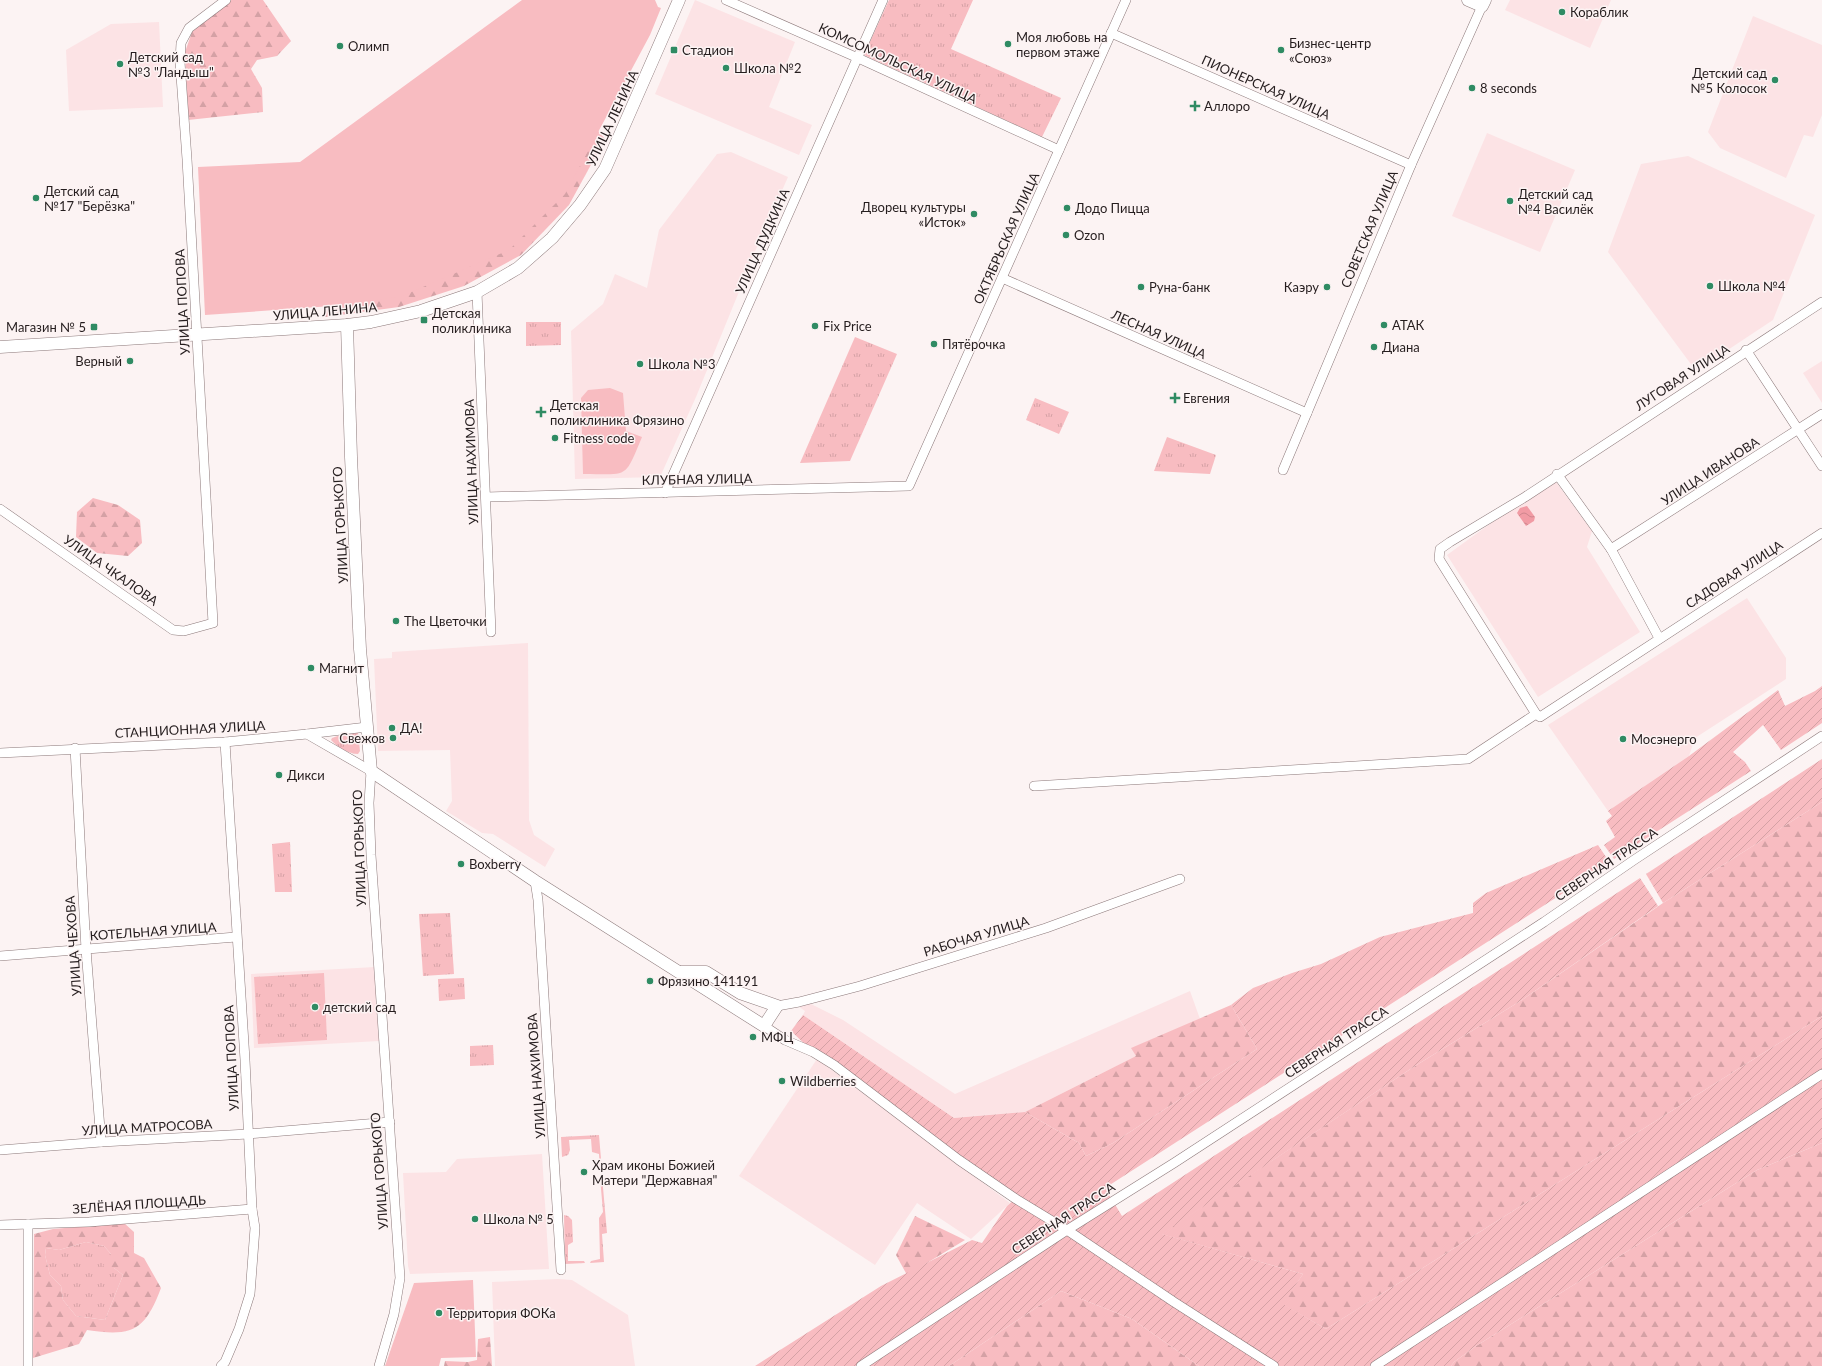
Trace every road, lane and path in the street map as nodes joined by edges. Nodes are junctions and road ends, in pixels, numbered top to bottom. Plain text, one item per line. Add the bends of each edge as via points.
1 (226, 0) edge
2 (679, 0) edge
3 (726, 0) edge
4 (884, 0) edge
5 (1126, 0) edge
6 (1468, 0) edge
7 (1483, 3) edge
8 (1111, 32) junction
9 (858, 58) junction
10 (1059, 150) junction
11 (1411, 165) junction
12 (1002, 278) junction
13 (477, 292) junction
14 (1822, 302) edge
15 (347, 326) junction
16 (197, 334) junction
17 (0, 347) edge
18 (1746, 350) junction
19 (1307, 413) junction
20 (1822, 414) edge
21 (1798, 430) junction
22 (1822, 466) edge
23 (1283, 470) dead end
24 (1558, 474) junction
25 (909, 486) joint
26 (665, 492) junction
27 (486, 497) junction
28 (0, 509) edge
29 (1822, 533) edge
30 (1611, 549) junction
31 (213, 623) joint
32 (491, 632) dead end
33 (1659, 638) junction
34 (1536, 714) junction
35 (367, 727) junction
36 (306, 734) junction
37 (1822, 736) edge
38 (225, 742) junction
39 (75, 748) junction
40 (0, 753) edge
41 (371, 771) junction
42 (1034, 786) dead end
43 (1180, 879) dead end
44 (535, 881) junction
45 (236, 938) junction
46 (86, 949) junction
47 (0, 956) edge
48 (681, 972) junction
49 (777, 1006) junction
50 (764, 1026) junction
51 (1822, 1074) edge
52 (390, 1122) junction
53 (248, 1134) junction
54 (101, 1142) junction
55 (0, 1150) edge
56 (252, 1208) junction
57 (28, 1224) junction
58 (0, 1225) edge
59 (1067, 1230) junction
60 (561, 1270) dead end
61 (28, 1366) edge
62 (221, 1366) edge
63 (379, 1366) edge
64 (861, 1366) edge
65 (1274, 1366) edge
66 (1375, 1366) edge

1 - 16 street, УЛИЦА ПОПОВА via 187,32 181,43 180,62
2 - 13 street, УЛИЦА ЛЕНИНА via 605,169 580,205 552,238 518,268
3 - 9 street, КОМСОМОЛЬСКАЯ УЛИЦА
4 - 9 street, УЛИЦА ДУДКИНА
5 - 8 street, ОКТЯБРЬСКАЯ УЛИЦА
6 - 7 street
7 - 11 street, СОВЕТСКАЯ УЛИЦА
8 - 10 street, ОКТЯБРЬСКАЯ УЛИЦА
8 - 11 street, ПИОНЕРСКАЯ УЛИЦА
9 - 10 street, КОМСОМОЛЬСКАЯ УЛИЦА
9 - 26 street, УЛИЦА ДУДКИНА
10 - 12 street, ОКТЯБРЬСКАЯ УЛИЦА
11 - 19 street, СОВЕТСКАЯ УЛИЦА
12 - 19 street, ЛЕСНАЯ УЛИЦА
12 - 25 street, ОКТЯБРЬСКАЯ УЛИЦА
13 - 15 street, УЛИЦА ЛЕНИНА via 421,311
13 - 27 street, УЛИЦА НАХИМОВА
14 - 18 street, ЛУГОВАЯ УЛИЦА
15 - 16 street, УЛИЦА ЛЕНИНА
15 - 35 street, УЛИЦА ГОРЬКОГО via 360,649
16 - 17 street, УЛИЦА ЛЕНИНА
16 - 31 street, УЛИЦА ПОПОВА
18 - 21 street
18 - 24 street, ЛУГОВАЯ УЛИЦА
19 - 23 street, СОВЕТСКАЯ УЛИЦА
20 - 21 street, УЛИЦА ИВАНОВА
21 - 22 street
21 - 30 street, УЛИЦА ИВАНОВА
24 - 30 street
24 - 34 street, ЛУГОВАЯ УЛИЦА via 1440,549 1439,560
25 - 26 street, КЛУБНАЯ УЛИЦА
26 - 27 street, КЛУБНАЯ УЛИЦА
27 - 32 street, УЛИЦА НАХИМОВА
28 - 31 street, УЛИЦА ЧКАЛОВА via 173,630 184,631
29 - 33 street, САДОВАЯ УЛИЦА
30 - 33 street
33 - 34 street, САДОВАЯ УЛИЦА via 1540,717
34 - 42 street via 1468,759
35 - 36 street, СТАНЦИОННАЯ УЛИЦА
35 - 41 street, УЛИЦА ГОРЬКОГО
36 - 38 street, СТАНЦИОННАЯ УЛИЦА
36 - 41 street
37 - 59 street, СЕВЕРНАЯ ТРАССА via 1544,922
38 - 39 street, СТАНЦИОННАЯ УЛИЦА
38 - 45 street, УЛИЦА ПОПОВА
39 - 40 street, СТАНЦИОННАЯ УЛИЦА
39 - 46 street, УЛИЦА ЧЕХОВА
41 - 44 street
41 - 52 street, УЛИЦА ГОРЬКОГО via 371,855
43 - 49 street, РАБОЧАЯ УЛИЦА via 1038,930 860,986
44 - 48 street
44 - 60 street, УЛИЦА НАХИМОВА
45 - 46 street, КОТЕЛЬНАЯ УЛИЦА
45 - 53 street, УЛИЦА ПОПОВА
46 - 47 street, КОТЕЛЬНАЯ УЛИЦА
46 - 54 street, УЛИЦА ЧЕХОВА
48 - 49 street via 706,972 740,993
48 - 50 street
49 - 50 street
50 - 59 street via 785,1040 813,1052 834,1065 959,1160
51 - 66 street
52 - 53 street, УЛИЦА МАТРОСОВА
52 - 63 street, УЛИЦА ГОРЬКОГО via 400,1278 394,1314
53 - 54 street, УЛИЦА МАТРОСОВА
53 - 56 street, УЛИЦА ПОПОВА
54 - 55 street, УЛИЦА МАТРОСОВА
56 - 57 street, ЗЕЛЁНАЯ ПЛОЩАДЬ via 89,1222
56 - 62 street, УЛИЦА ПОПОВА via 255,1228 250,1294 239,1328
57 - 58 street, ЗЕЛЁНАЯ ПЛОЩАДЬ
57 - 61 street
59 - 64 street, СЕВЕРНАЯ ТРАССА
59 - 65 street

